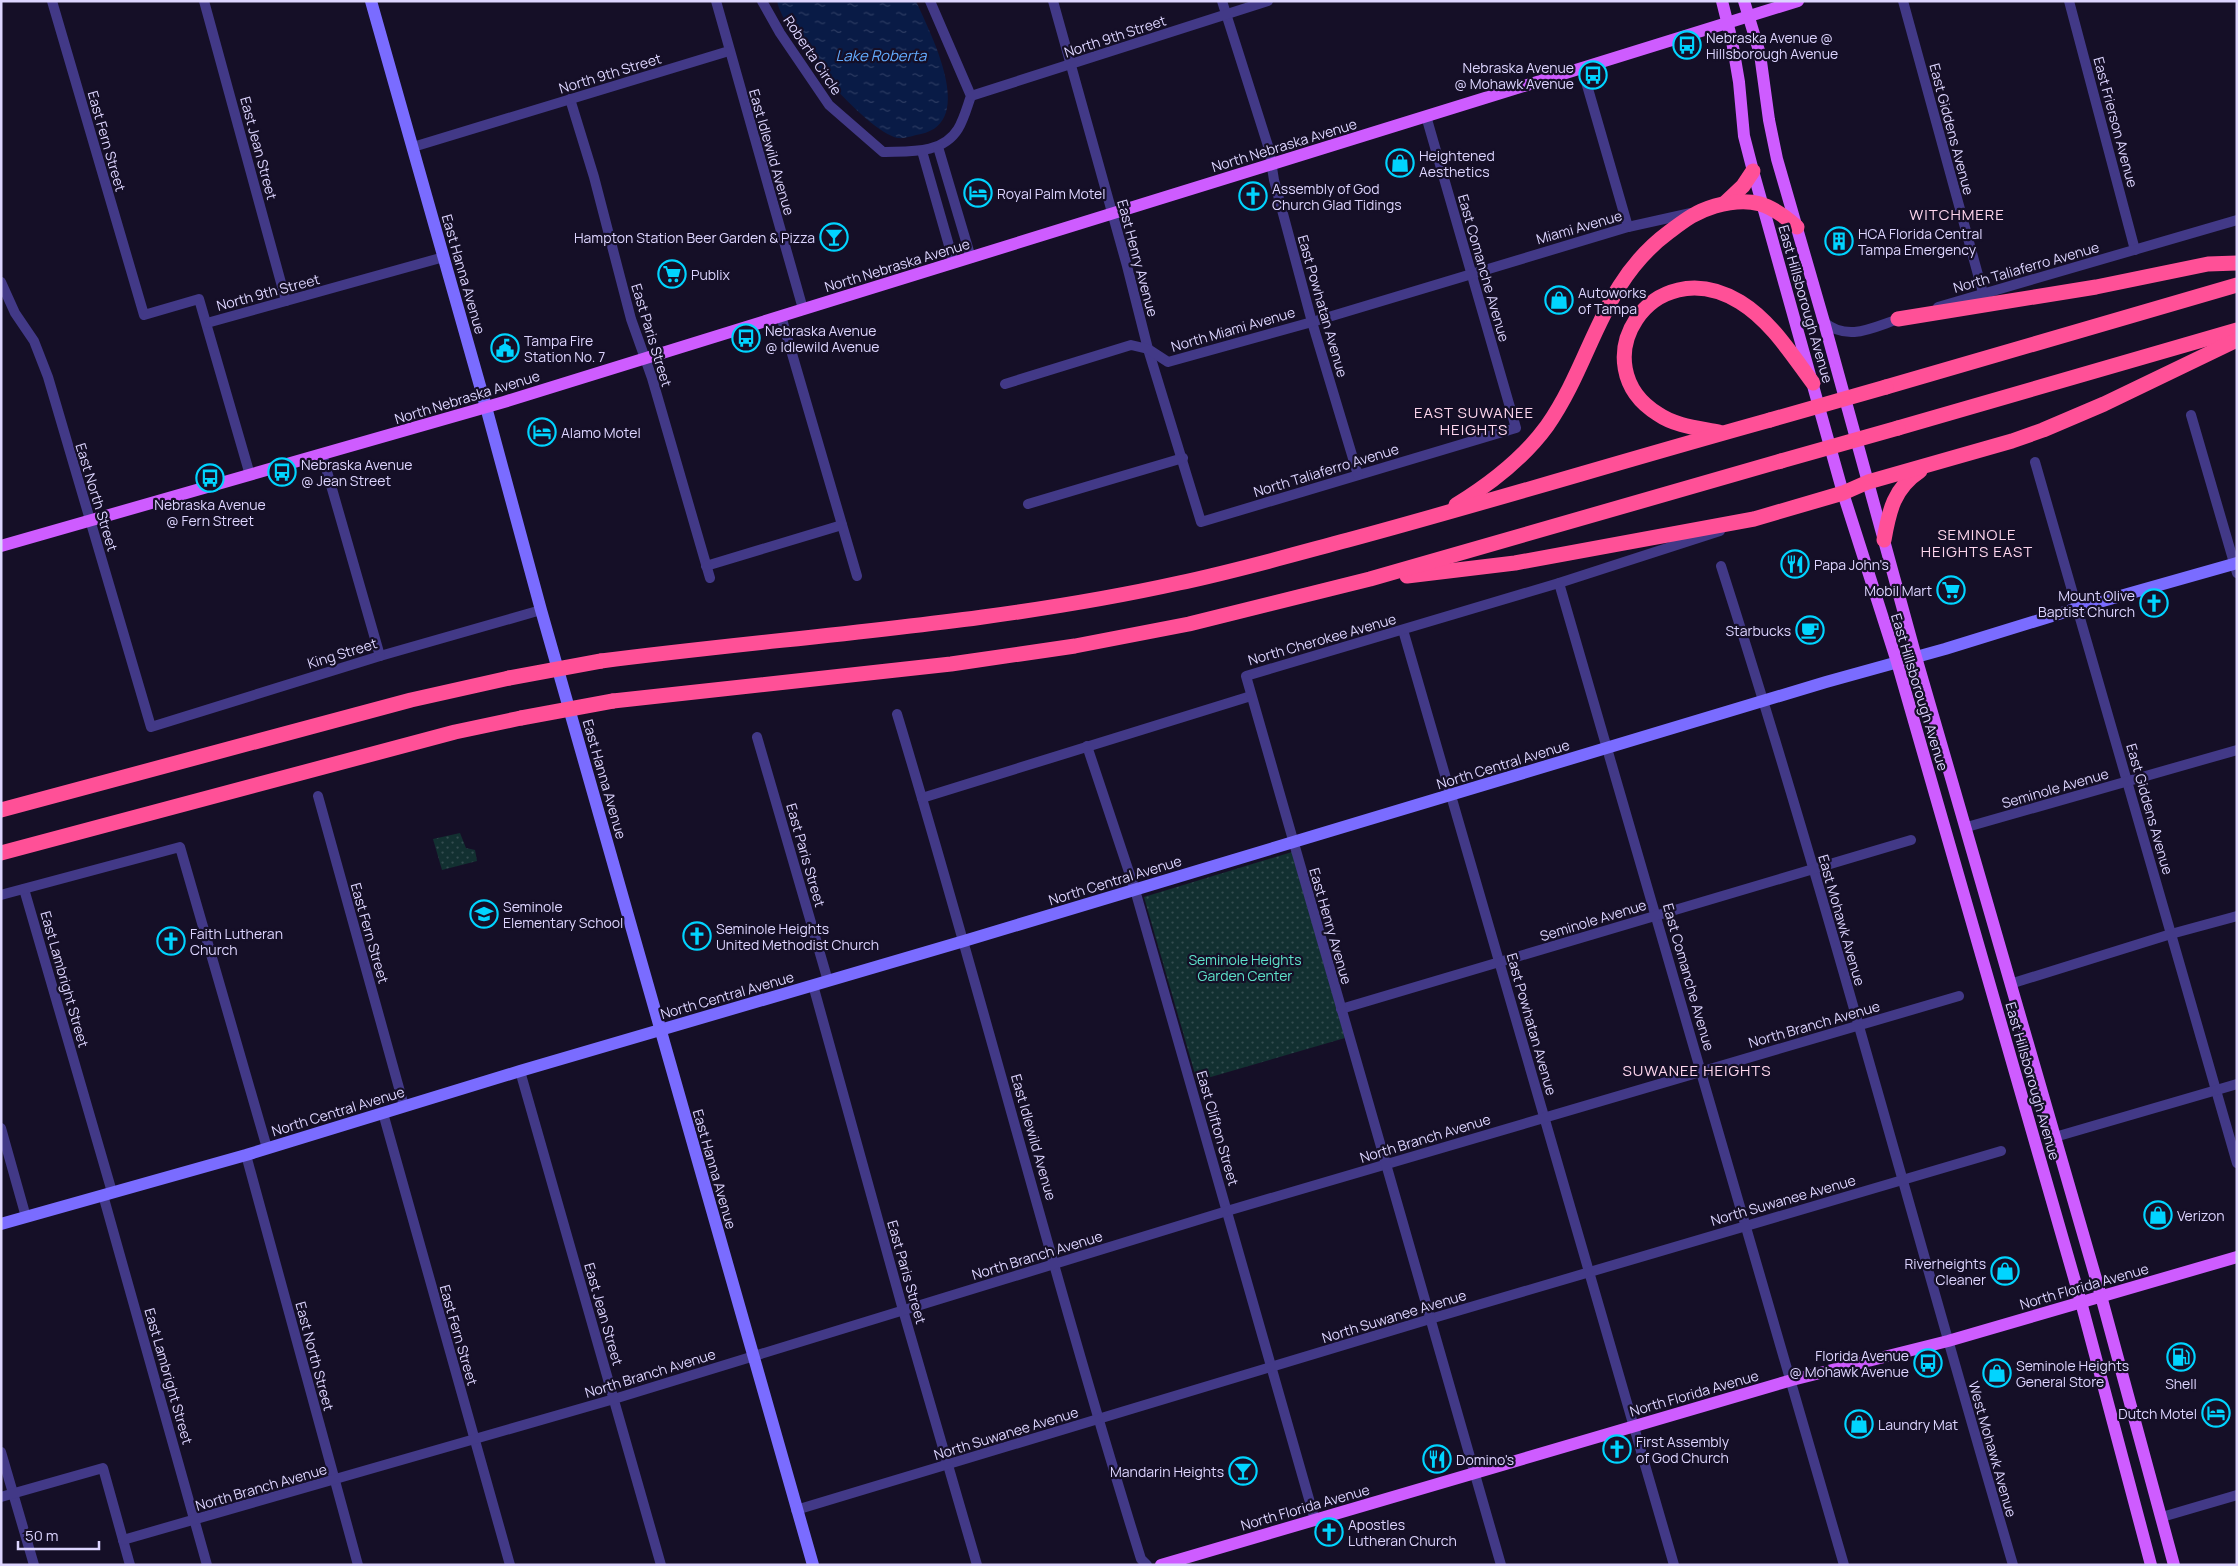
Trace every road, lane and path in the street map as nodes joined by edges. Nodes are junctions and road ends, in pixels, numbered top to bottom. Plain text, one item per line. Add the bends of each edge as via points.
1 (52, 1) edge
2 (204, 1) edge
3 (371, 1) edge
4 (716, 1) edge
5 (762, 1) edge
6 (930, 1) edge
7 (1053, 1) edge
8 (1222, 1) edge
9 (1268, 1) edge
10 (1722, 1) edge
11 (1744, 1) edge
12 (1798, 1) edge
13 (1903, 1) edge
14 (2069, 1) edge
15 (1226, 15) junction
16 (1749, 16) junction
17 (1728, 22) junction
18 (729, 51) junction
19 (1071, 64) junction
20 (1582, 68) junction
21 (971, 96) junction
22 (570, 99) junction
23 (1426, 116) junction
24 (938, 146) junction
25 (413, 147) junction
26 (922, 151) junction
27 (1272, 165) junction
28 (1753, 171) junction
29 (1725, 203) junction
30 (1762, 203) junction
31 (1696, 212) junction
32 (1112, 214) junction
33 (2237, 220) edge
34 (1628, 227) junction
35 (1797, 227) junction
36 (2135, 250) junction
37 (444, 257) junction
38 (971, 258) junction
39 (954, 263) junction
40 (2237, 263) edge
41 (1471, 273) junction
42 (1, 282) edge
43 (2237, 284) edge
44 (136, 288) joint
45 (1983, 293) junction
46 (286, 302) junction
47 (803, 309) junction
48 (782, 316) junction
49 (1898, 319) junction
50 (1312, 322) junction
51 (1824, 322) junction
52 (207, 323) junction
53 (2237, 330) edge
54 (2237, 340) edge
55 (1148, 349) junction
56 (644, 359) junction
57 (1813, 383) junction
58 (1005, 384) dead end
59 (486, 407) junction
60 (2190, 415) dead end
61 (1516, 428) joint
62 (1723, 433) junction
63 (322, 454) junction
64 (1183, 458) junction
65 (2035, 462) dead end
66 (1926, 467) junction
67 (250, 475) junction
68 (1358, 475) junction
69 (1868, 482) junction
70 (1842, 493) junction
71 (1028, 504) dead end
72 (1440, 515) junction
73 (90, 520) junction
74 (1754, 520) junction
75 (1201, 522) joint
76 (842, 525) junction
77 (1884, 540) junction
78 (1, 546) edge
79 (706, 566) junction
80 (1721, 566) dead end
81 (2236, 567) edge
82 (857, 576) dead end
83 (710, 578) dead end
84 (1370, 579) junction
85 (1559, 583) junction
86 (2078, 608) junction
87 (541, 610) junction
88 (1403, 630) junction
89 (380, 656) junction
90 (1916, 657) junction
91 (1896, 662) junction
92 (1251, 696) junction
93 (1764, 701) junction
94 (897, 714) dead end
95 (151, 727) joint
96 (757, 737) dead end
97 (1087, 746) junction
98 (1608, 748) junction
99 (2237, 750) edge
100 (2128, 781) junction
101 (1452, 795) junction
102 (318, 796) dead end
103 (922, 798) junction
104 (1, 810) edge
105 (1966, 828) junction
106 (1911, 840) dead end
107 (1293, 843) junction
108 (1, 853) edge
109 (1813, 869) junction
110 (24, 889) junction
111 (1136, 890) junction
112 (1, 895) edge
113 (1656, 915) junction
114 (2237, 916) edge
115 (2171, 934) junction
116 (964, 941) junction
117 (1500, 962) junction
118 (828, 981) junction
119 (2010, 984) junction
120 (813, 985) junction
121 (1959, 996) dead end
122 (1341, 1009) junction
123 (1859, 1025) junction
124 (660, 1030) junction
125 (520, 1071) junction
126 (1702, 1071) junction
127 (2237, 1084) edge
128 (2217, 1090) junction
129 (404, 1106) junction
130 (384, 1113) junction
131 (1545, 1116) junction
132 (1, 1128) edge
133 (2055, 1137) junction
134 (267, 1148) junction
135 (2001, 1152) dead end
136 (246, 1155) junction
137 (2237, 1163) edge
138 (1386, 1164) junction
139 (1903, 1179) junction
140 (108, 1194) junction
141 (1227, 1211) junction
142 (26, 1217) junction
143 (1, 1224) edge
144 (1746, 1225) junction
145 (2237, 1257) edge
146 (1055, 1264) junction
147 (1590, 1272) junction
148 (2101, 1296) junction
149 (2081, 1302) junction
150 (903, 1310) junction
151 (1430, 1319) junction
152 (1948, 1341) junction
153 (752, 1356) junction
154 (1271, 1367) junction
155 (1792, 1380) junction
156 (614, 1399) junction
157 (1099, 1419) junction
158 (1635, 1426) junction
159 (474, 1440) junction
160 (1, 1452) edge
161 (948, 1465) junction
162 (1475, 1473) junction
163 (335, 1480) junction
164 (14, 1493) junction
165 (2237, 1495) edge
166 (1, 1497) edge
167 (796, 1510) junction
168 (2162, 1517) junction
169 (1314, 1520) junction
170 (195, 1521) junction
171 (123, 1540) junction
172 (34, 1565) edge
173 (130, 1565) edge
174 (207, 1565) edge
175 (358, 1565) edge
176 (510, 1565) edge
177 (661, 1565) edge
178 (813, 1565) edge
179 (977, 1565) edge
180 (1147, 1565) edge
181 (1161, 1565) edge
182 (1501, 1565) edge
183 (1674, 1565) edge
184 (1844, 1565) edge
185 (2013, 1565) edge
186 (2151, 1565) edge
187 (2174, 1565) edge

1 - 44 street, East Fern Street
2 - 46 street, East Jean Street
3 - 25 street, East Hanna Avenue
4 - 18 street, East Idlewild Avenue
5 - 26 street, Roberta Circle via 830,105 882,152
6 - 21 street
7 - 19 street, East Henry Avenue
8 - 15 street, East Powhatan Avenue
9 - 15 street, North 9th Street
10 - 17 main road, East Hillsborough Avenue
11 - 16 main road, East Hillsborough Avenue
12 - 16 main road, North Nebraska Avenue
13 - 45 street, East Giddens Avenue
14 - 36 street, East Frierson Avenue
15 - 19 street, North 9th Street
15 - 27 street, East Powhatan Avenue
16 - 17 main road, North Nebraska Avenue
16 - 35 main road, East Hillsborough Avenue via 1760,54 1774,149
17 - 20 main road, North Nebraska Avenue
17 - 28 main road, East Hillsborough Avenue via 1739,82 1744,136
18 - 22 street, North 9th Street
18 - 47 street, East Idlewild Avenue
19 - 21 street, North 9th Street
19 - 32 street, East Henry Avenue
20 - 23 main road, North Nebraska Avenue
20 - 34 street
21 - 24 street, Roberta Circle via 957,130
22 - 25 street, North 9th Street
22 - 56 street, East Paris Street
23 - 27 main road, North Nebraska Avenue
23 - 41 street, East Comanche Avenue
24 - 26 street, Roberta Circle
24 - 38 street
25 - 37 street, East Hanna Avenue
26 - 39 street
27 - 32 main road, North Nebraska Avenue
27 - 50 street, East Powhatan Avenue
28 - 29 highway
28 - 30 main road, East Hillsborough Avenue
29 - 30 highway
29 - 31 highway
30 - 35 highway
30 - 57 main road, East Hillsborough Avenue
31 - 34 street, Miami Avenue
31 - 72 highway via 1657,241 1619,284 1564,396 1537,438 1487,485
32 - 38 main road, North Nebraska Avenue
32 - 55 street, East Henry Avenue
33 - 36 street, North Taliaferro Avenue
34 - 41 street, Miami Avenue
35 - 51 main road, East Hillsborough Avenue
36 - 45 street, North Taliaferro Avenue
37 - 46 street, North 9th Street
37 - 59 street, East Hanna Avenue
38 - 39 main road, North Nebraska Avenue
39 - 47 main road, North Nebraska Avenue
40 - 49 highway via 2208,264 2096,287
41 - 50 street, North Miami Avenue
41 - 61 street, East Comanche Avenue
42 - 73 street, East North Street via 15,313 34,341 48,377
43 - 62 highway, bridge
44 - 52 street, North 9th Street via 144,315 199,299
45 - 49 street, North Taliaferro Avenue
46 - 52 street, North 9th Street
47 - 48 main road, North Nebraska Avenue
48 - 56 main road, North Nebraska Avenue
48 - 76 street
49 - 51 street, North Taliaferro Avenue via 1846,333 1838,332
50 - 55 street, North Miami Avenue via 1168,362
50 - 68 street, East Powhatan Avenue
51 - 69 main road, East Hillsborough Avenue
52 - 67 street
53 - 84 highway, bridge
54 - 66 highway via 2074,418
55 - 58 street via 1131,345
55 - 64 street, East Henry Avenue
56 - 59 main road, North Nebraska Avenue
56 - 79 street, East Paris Street
57 - 62 highway via 1766,322 1741,302 1705,288 1680,288 1662,295 1639,314 1627,338 1625,362 1631,385 1644,404 1664,418
57 - 70 main road, East Hillsborough Avenue
59 - 63 main road, North Nebraska Avenue
59 - 87 street, East Hanna Avenue
60 - 81 street
61 - 68 street, North Taliaferro Avenue
62 - 72 highway
63 - 67 main road, North Nebraska Avenue
63 - 89 street
64 - 71 street
64 - 75 street, East Henry Avenue
65 - 86 street, East Giddens Avenue
66 - 69 highway
66 - 77 highway via 1914,474 1896,494 1888,514
67 - 73 main road, North Nebraska Avenue
68 - 75 street, North Taliaferro Avenue
69 - 70 highway
69 - 77 main road, East Hillsborough Avenue
70 - 74 highway
70 - 91 main road, East Hillsborough Avenue
72 - 104 highway, bridge via 1236,570 1063,606 601,661 509,678 411,700
73 - 78 main road, North Nebraska Avenue
73 - 95 street, East North Street
74 - 84 highway via 1515,563
74 - 85 street, North Cherokee Avenue
76 - 79 street
76 - 82 street
77 - 90 main road, East Hillsborough Avenue
79 - 83 street, East Paris Street
80 - 93 street, East Mohawk Avenue
81 - 86 street, North Central Avenue
84 - 108 highway, bridge via 1189,624 1075,646 951,664 613,701 521,718 455,732
85 - 88 street, North Cherokee Avenue
85 - 98 street, East Comanche Avenue
86 - 90 street, North Central Avenue
86 - 100 street, East Giddens Avenue
87 - 89 street, King Street
87 - 124 street, East Hanna Avenue
88 - 92 street, North Cherokee Avenue via 1246,676
88 - 101 street, East Powhatan Avenue
89 - 95 street, King Street
90 - 91 street, North Central Avenue
90 - 105 main road, East Hillsborough Avenue
91 - 93 street, North Central Avenue
91 - 149 main road, East Hillsborough Avenue
92 - 97 street
92 - 107 street, East Henry Avenue
93 - 98 street, North Central Avenue
93 - 109 street, East Mohawk Avenue
94 - 103 street, East Idlewild Avenue
96 - 118 street, East Paris Street
97 - 103 street
97 - 111 street, East Clifton Street
98 - 101 street, North Central Avenue
98 - 113 street, East Comanche Avenue
99 - 100 street, Seminole Avenue
100 - 105 street, Seminole Avenue
100 - 115 street, East Giddens Avenue
101 - 107 street, North Central Avenue
101 - 117 street, East Powhatan Avenue
102 - 129 street, East Fern Street
103 - 116 street, East Idlewild Avenue
105 - 119 main road, East Hillsborough Avenue
106 - 109 street, Seminole Avenue
107 - 111 street, North Central Avenue
107 - 122 street, East Henry Avenue
109 - 113 street, Seminole Avenue
109 - 123 street, East Mohawk Avenue
110 - 112 street
110 - 134 street via 180,847
110 - 140 street, East Lambright Street
111 - 116 street, North Central Avenue
111 - 141 street, East Clifton Street
113 - 117 street, Seminole Avenue
113 - 126 street, East Comanche Avenue
114 - 115 street
115 - 119 street
115 - 128 street, East Giddens Avenue
116 - 118 street, North Central Avenue
116 - 146 street, East Idlewild Avenue
117 - 122 street, Seminole Avenue
117 - 131 street, East Powhatan Avenue
118 - 120 street, North Central Avenue
119 - 133 main road, East Hillsborough Avenue
120 - 124 street, North Central Avenue
120 - 150 street, East Paris Street
121 - 123 street, North Branch Avenue
122 - 138 street, East Henry Avenue
123 - 126 street, North Branch Avenue
123 - 139 street, East Mohawk Avenue
124 - 125 street, North Central Avenue
124 - 153 street, East Hanna Avenue
125 - 129 street, North Central Avenue
125 - 156 street, East Jean Street
126 - 131 street, North Branch Avenue
126 - 144 street, East Comanche Avenue
127 - 128 street
128 - 133 street
128 - 137 street, East Giddens Avenue
129 - 130 street, North Central Avenue
130 - 134 street, North Central Avenue
130 - 159 street, East Fern Street
131 - 138 street, North Branch Avenue
131 - 147 street, East Powhatan Avenue
132 - 142 street
133 - 148 main road, East Hillsborough Avenue
134 - 136 street, North Central Avenue
135 - 139 street, North Suwanee Avenue
136 - 140 street, North Central Avenue
136 - 163 street, East North Street
138 - 141 street, North Branch Avenue
138 - 151 street, East Henry Avenue
139 - 144 street, North Suwanee Avenue
139 - 152 street, East Mohawk Avenue
140 - 142 street, North Central Avenue
140 - 170 street, East Lambright Street
141 - 146 street, North Branch Avenue
141 - 154 street, East Clifton Street
142 - 143 street, North Central Avenue
144 - 147 street, North Suwanee Avenue
144 - 155 street, East Comanche Avenue
145 - 148 main road, North Florida Avenue
146 - 150 street, North Branch Avenue
146 - 157 street, East Idlewild Avenue
147 - 151 street, North Suwanee Avenue
147 - 158 street, East Powhatan Avenue
148 - 149 main road, North Florida Avenue
148 - 168 main road, East Hillsborough Avenue
149 - 152 main road, North Florida Avenue
149 - 186 main road, East Hillsborough Avenue
150 - 153 street, North Branch Avenue
150 - 161 street, East Paris Street
151 - 154 street, North Suwanee Avenue
151 - 162 street, East Henry Avenue
152 - 155 main road, North Florida Avenue
152 - 185 street, West Mohawk Avenue
153 - 156 street, North Branch Avenue
153 - 167 street, East Hanna Avenue
154 - 157 street, North Suwanee Avenue
154 - 169 street, East Clifton Street
155 - 158 main road, North Florida Avenue
155 - 184 street, East Comanche Avenue
156 - 159 street, North Branch Avenue
156 - 177 street, East Jean Street
157 - 161 street, North Suwanee Avenue
157 - 180 street, East Idlewild Avenue via 1141,1559
158 - 162 main road, North Florida Avenue
158 - 183 street, East Powhatan Avenue
159 - 163 street, North Branch Avenue
159 - 176 street, East Fern Street
160 - 164 street
161 - 167 street, North Suwanee Avenue
161 - 179 street, East Paris Street
162 - 169 main road, North Florida Avenue
162 - 182 street, East Henry Avenue
163 - 170 street, North Branch Avenue
163 - 175 street, East North Street
164 - 166 street
164 - 171 street via 103,1468
164 - 172 street
165 - 168 street
167 - 178 street, East Hanna Avenue
168 - 187 main road, East Hillsborough Avenue
169 - 181 main road, North Florida Avenue
170 - 171 street, North Branch Avenue
170 - 174 street, East Lambright Street
171 - 173 street

